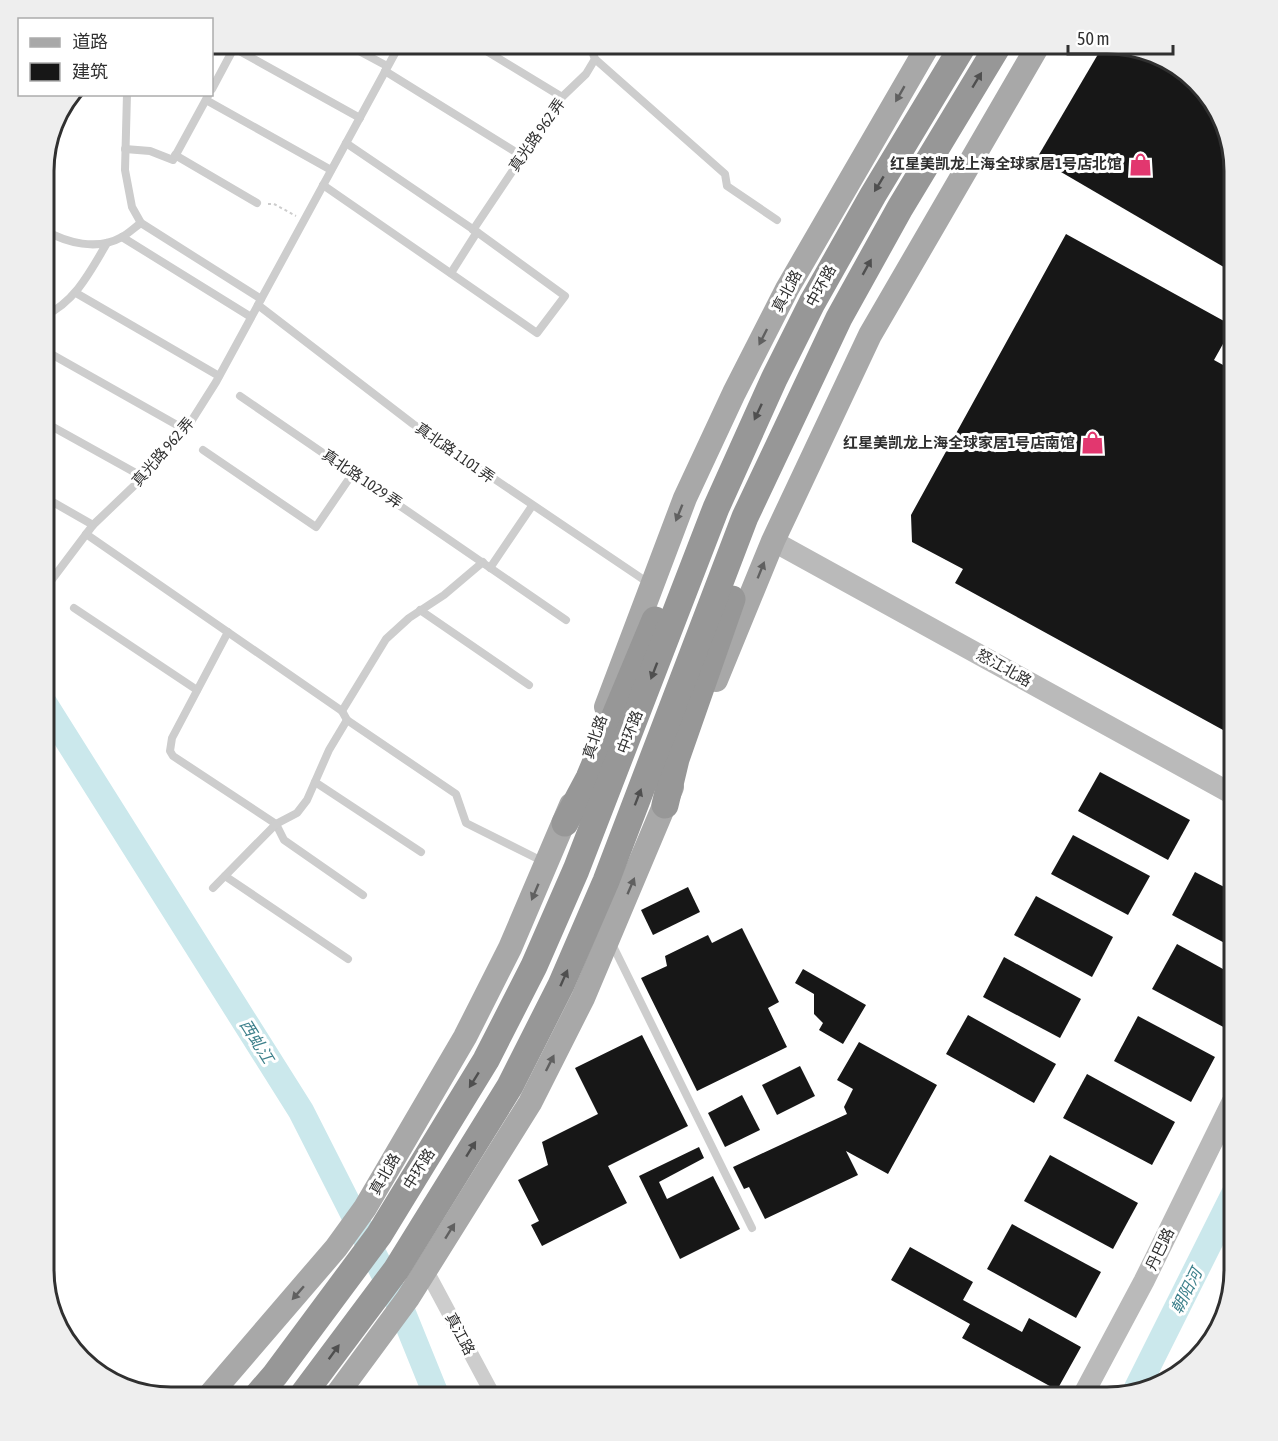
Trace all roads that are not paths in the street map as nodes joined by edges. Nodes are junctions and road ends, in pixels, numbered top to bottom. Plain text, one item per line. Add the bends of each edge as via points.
1 (231, 54) edge
2 (249, 54) edge
3 (362, 54) edge
4 (394, 54) edge
5 (492, 54) edge
6 (593, 54) edge
7 (923, 54) edge
8 (958, 54) edge
9 (993, 54) edge
10 (1033, 54) edge
11 (595, 59) junction
12 (386, 69) junction
13 (213, 87) edge
14 (127, 96) edge
15 (207, 97) edge
16 (562, 97) junction
17 (360, 118) junction
18 (346, 143) junction
19 (125, 149) junction
20 (175, 155) junction
21 (522, 156) junction
22 (331, 171) junction
23 (323, 185) junction
24 (257, 202) road end
25 (777, 220) dead end
26 (141, 223) junction
27 (475, 231) junction
28 (54, 236) edge
29 (122, 237) junction
30 (107, 243) junction
31 (451, 273) junction
32 (76, 293) junction
33 (260, 302) junction
34 (54, 310) edge
35 (251, 317) junction
36 (838, 318) junction
37 (54, 356) edge
38 (219, 376) junction
39 (240, 396) dead end
40 (54, 428) edge
41 (184, 429) junction
42 (203, 450) dead end
43 (738, 456) junction
44 (353, 473) junction
45 (143, 477) junction
46 (54, 503) edge
47 (530, 509) junction
48 (93, 525) junction
49 (86, 534) junction
50 (773, 541) junction
51 (483, 562) junction
52 (490, 568) junction
53 (54, 577) edge
54 (651, 585) junction
55 (74, 608) dead end
56 (420, 610) junction
57 (566, 620) dead end
58 (228, 632) junction
59 (529, 685) dead end
60 (197, 690) junction
61 (342, 711) junction
62 (347, 720) junction
63 (315, 782) junction
64 (1224, 789) edge
65 (664, 805) junction
66 (564, 823) junction
67 (276, 824) junction
68 (421, 852) dead end
69 (547, 864) junction
70 (225, 876) junction
71 (213, 888) dead end
72 (363, 895) dead end
73 (609, 937) junction
74 (348, 959) dead end
75 (1224, 1118) edge
76 (752, 1228) dead end
77 (426, 1270) junction
78 (217, 1387) edge
79 (265, 1387) edge
80 (309, 1387) edge
81 (343, 1387) edge
82 (489, 1387) edge
83 (1088, 1387) edge

1 - 13 lane
2 - 17 lane
3 - 12 lane
4 - 12 lane, 真光路 962 弄
5 - 16 lane
6 - 11 lane
7 -> 54 main road, 真北路 via 787,289 685,498
8 -> 43 highway, 中环路 via 812,303
36 -> 9 highway, 中环路
10 - 50 main road via 870,335
11 - 16 lane, 真光路 962 弄
11 - 25 lane via 725,174 727,186
12 - 17 lane, 真光路 962 弄
12 - 21 lane
14 - 19 lane
15 - 20 lane
15 - 22 lane
16 - 21 lane, 真光路 962 弄
17 - 18 lane, 真光路 962 弄
18 - 22 lane, 真光路 962 弄
18 - 27 lane
19 - 20 lane via 150,151 173,160
19 - 26 lane via 124,171 130,199
20 - 24 lane
21 - 27 lane, 真光路 962 弄
22 - 23 lane, 真光路 962 弄
23 - 31 lane
23 - 33 lane, 真光路 962 弄
26 - 29 lane
26 - 33 lane
27 - 31 lane, 真光路 962 弄
27 - 31 lane via 565,296 537,333
28 - 30 lane via 75,243
29 - 30 lane
29 - 35 lane
30 - 32 lane
32 - 34 lane
32 - 38 lane
33 - 35 lane, 真光路 962 弄
33 - 47 lane, 真北路 1101 弄 via 404,417
35 - 38 lane, 真光路 962 弄
36 - 65 highway via 810,401 740,575 676,759
80 -> 36 highway, 中环路 via 396,1270 510,1086 561,985 606,882 746,517
37 - 41 lane
38 - 41 lane, 真光路 962 弄
39 - 44 lane, 真北路 1029 弄
40 - 45 lane
41 - 45 lane, 真光路 962 弄
42 - 44 lane via 316,527
43 - 66 highway via 680,562 589,778
43 -> 79 highway, 中环路 via 576,870 534,966 486,1060 379,1235
44 - 51 lane, 真北路 1029 弄
45 - 48 lane, 真光路 962 弄
46 - 48 lane
47 - 52 lane
47 - 54 lane, 真北路 1101 弄
48 - 49 lane, 真光路 962 弄
49 - 53 lane, 真光路 962 弄
49 - 58 lane
50 - 64 street, 怒江北路
65 -> 50 main road
51 - 52 lane, 真北路 1029 弄
51 - 56 lane
52 - 57 lane, 真北路 1029 弄
54 - 66 main road, 真北路
55 - 60 lane
56 - 59 lane
56 - 61 lane via 386,639
58 - 60 lane
58 - 61 lane
60 - 67 lane via 172,738 170,751
61 - 62 lane
62 - 63 lane
62 - 69 lane via 456,794 466,823
63 - 67 lane via 297,813
63 - 68 lane
73 -> 65 main road
66 - 69 main road, 真北路
67 - 70 lane
67 - 72 lane via 284,840
69 -> 78 main road, 真北路 via 465,1037 365,1208 336,1248
70 - 71 lane
70 - 74 lane
73 - 76 lane
77 -> 73 main road via 530,1103
75 - 83 street, 丹巴路
77 - 81 main road
77 - 82 street, 真江路

